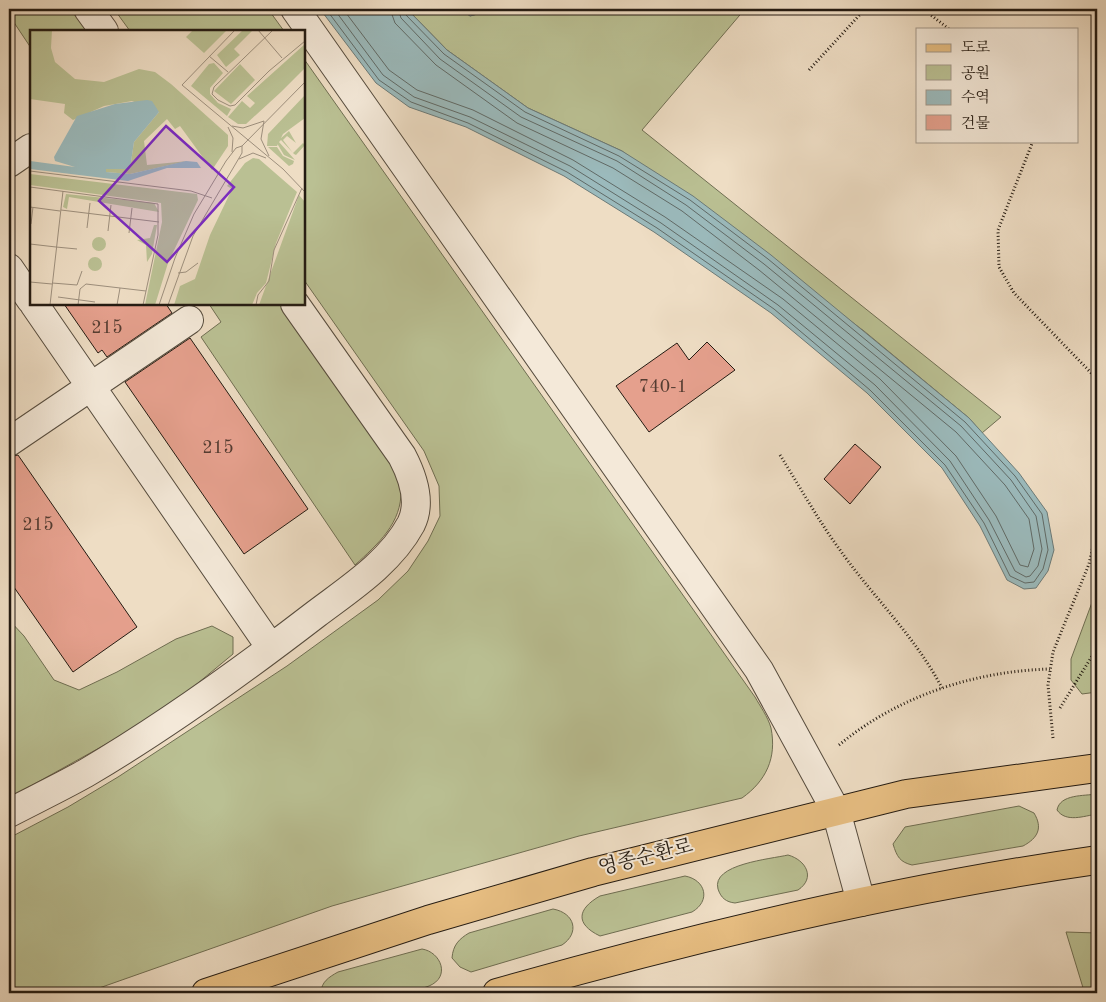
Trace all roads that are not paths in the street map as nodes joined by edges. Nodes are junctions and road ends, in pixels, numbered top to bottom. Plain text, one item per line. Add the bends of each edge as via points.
1 (88, 9) edge
2 (295, 9) edge
3 (103, 30) edge
4 (30, 149) edge
5 (9, 163) edge
6 (9, 268) edge
7 (30, 299) edge
8 (35, 305) edge
9 (296, 305) edge
10 (189, 320) dead end
11 (91, 386) junction
12 (9, 442) edge
13 (271, 648) junction
14 (1097, 768) edge
15 (836, 811) junction
16 (9, 813) edge
17 (1097, 860) edge
18 (861, 902) junction
19 (206, 993) edge
20 (498, 993) edge

1 - 3 lane
2 - 15 lane via 759,670
4 - 5 lane
6 - 7 lane
8 - 11 lane
9 - 13 lane via 402,456 413,477 415,500 412,523 393,549 364,578
10 - 11 lane
11 - 12 lane
11 - 13 lane
13 - 16 lane via 152,732 85,773
14 - 15 main road, 영종순환로 via 906,794
15 - 18 lane
15 - 19 main road, 영종순환로 via 593,872 437,917
17 - 18 main road
18 - 20 main road via 620,958

